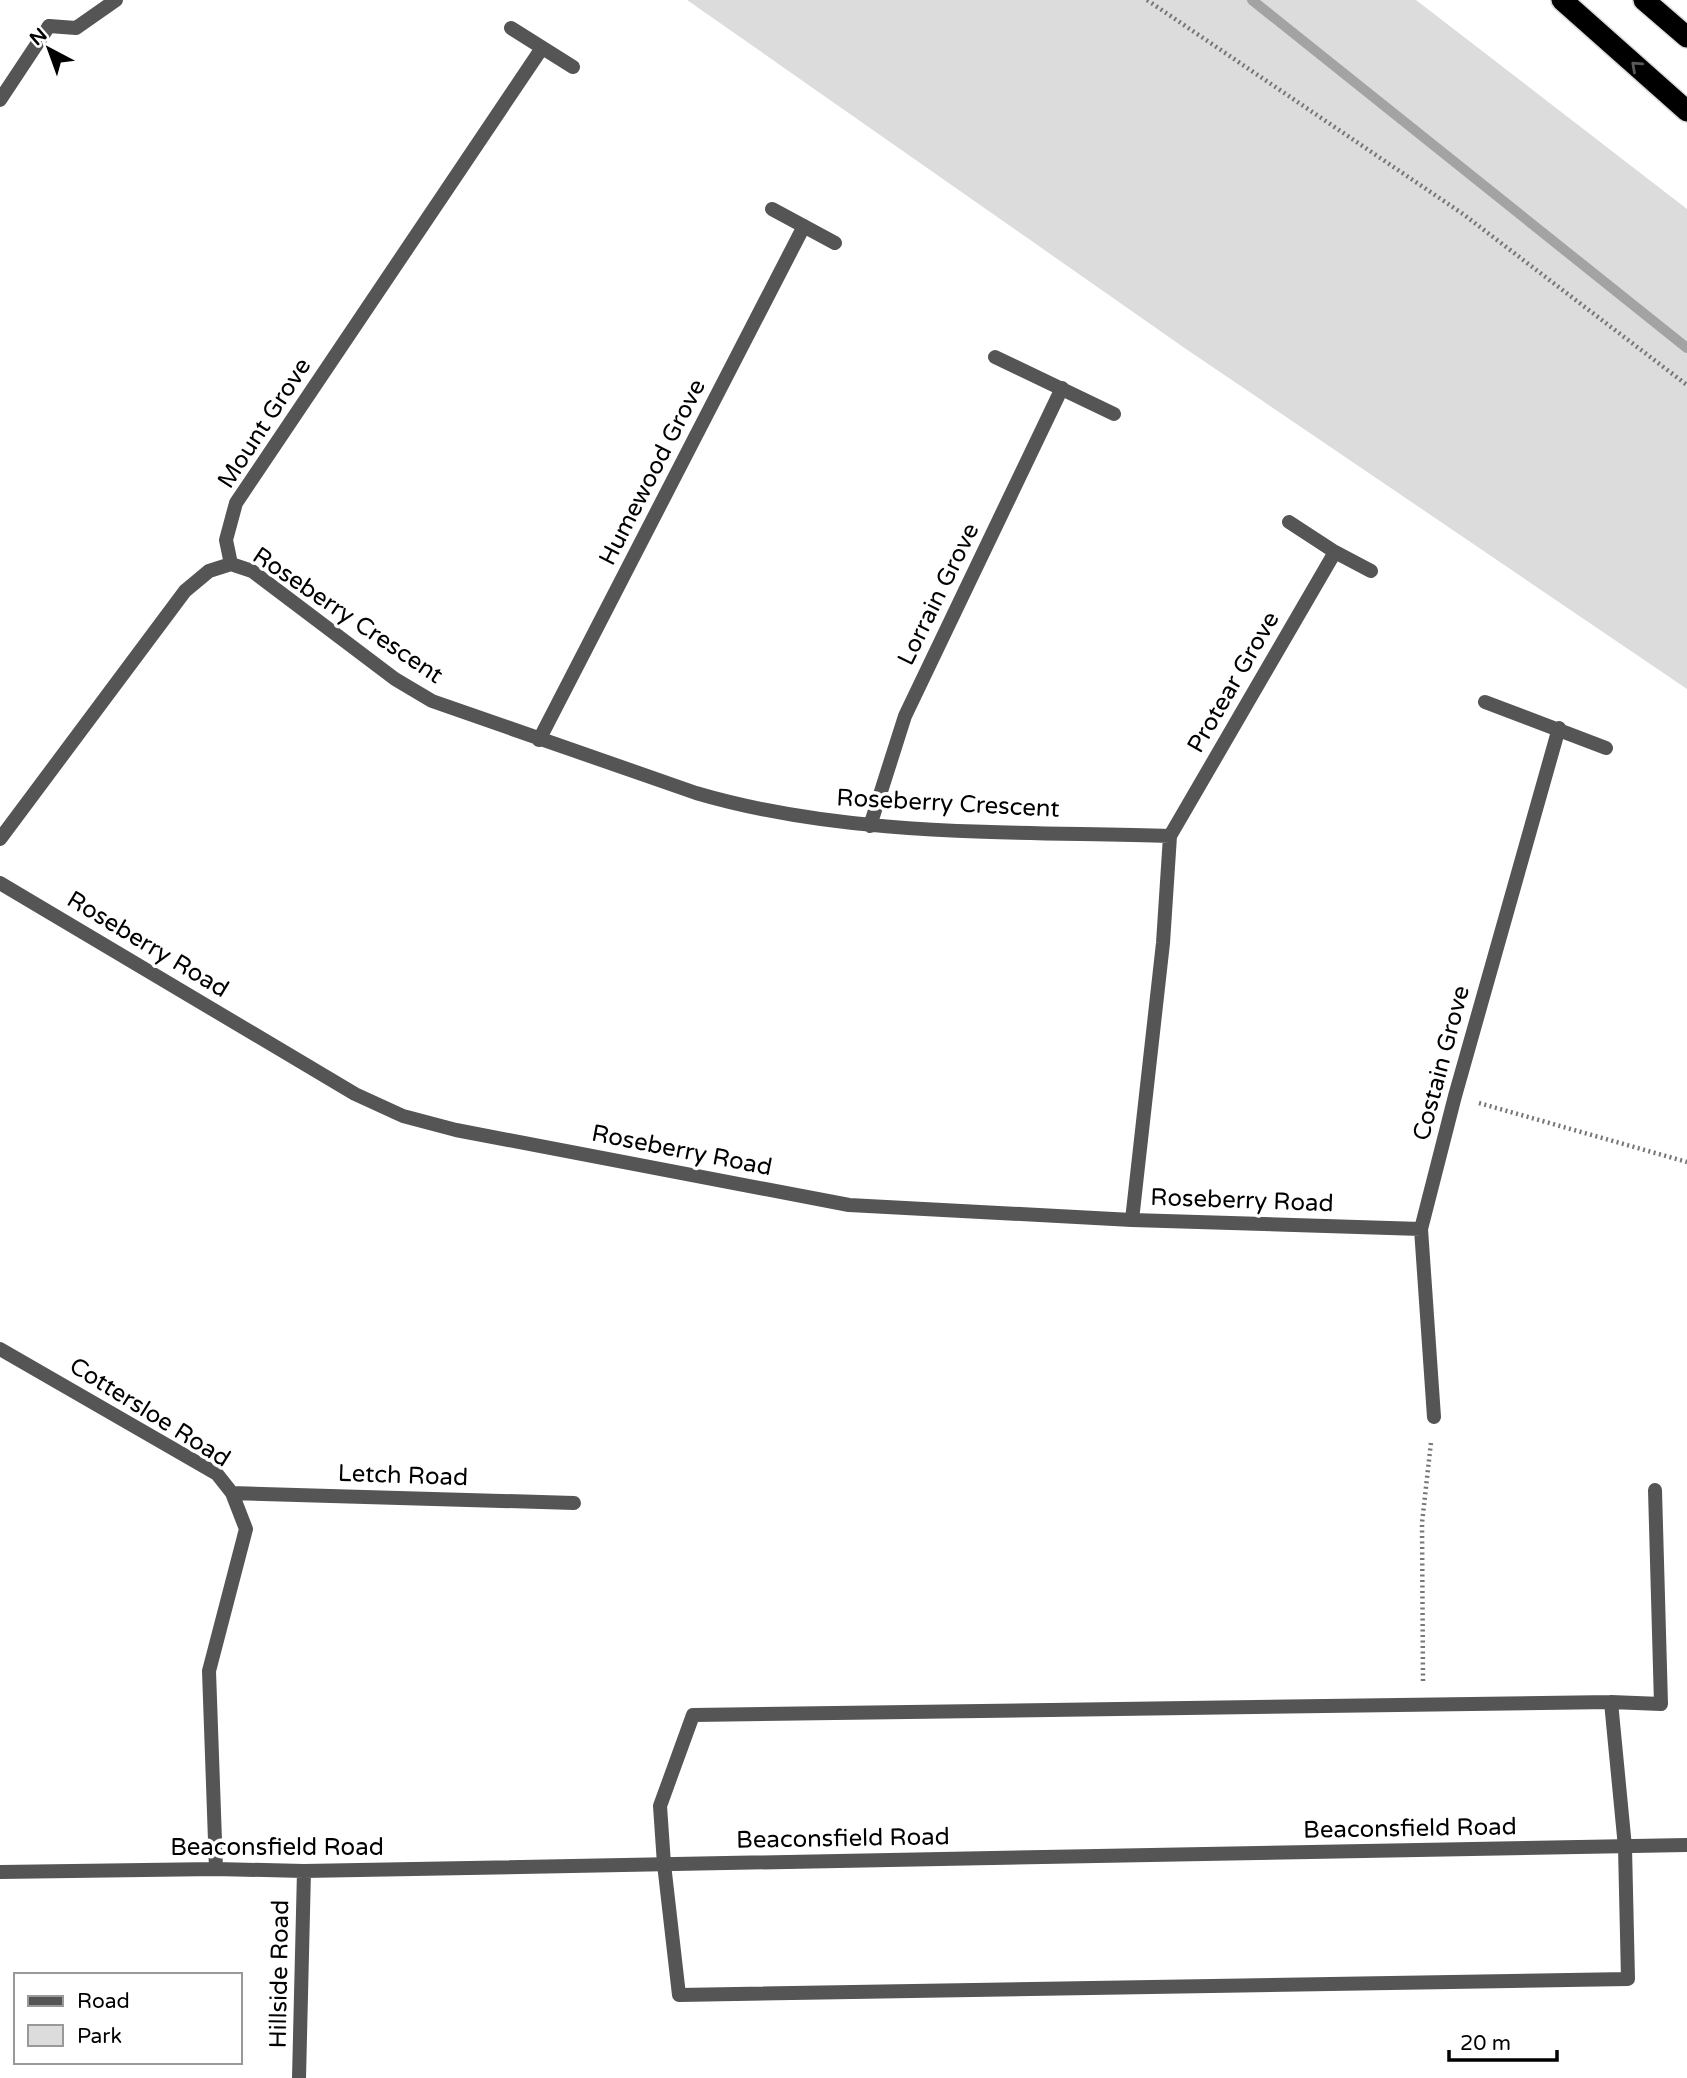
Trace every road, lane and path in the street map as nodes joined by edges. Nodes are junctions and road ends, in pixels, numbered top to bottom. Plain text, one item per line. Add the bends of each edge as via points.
1 (116, 0) edge
2 (1147, 0) edge
3 (1562, 0) edge
4 (1644, 0) edge
5 (510, 28) dead end
6 (1687, 37) edge
7 (542, 48) junction
8 (573, 67) dead end
9 (0, 100) edge
10 (1687, 111) edge
11 (772, 209) dead end
12 (804, 226) junction
13 (835, 243) dead end
14 (995, 357) dead end
15 (1687, 385) edge
16 (1062, 388) junction
17 (1114, 414) dead end
18 (1289, 522) dead end
19 (1335, 552) junction
20 (230, 564) junction
21 (1371, 571) dead end
22 (1485, 702) dead end
23 (1559, 728) junction
24 (539, 740) junction
25 (1606, 748) dead end
26 (870, 826) junction
27 (1170, 836) junction
28 (0, 839) edge
29 (0, 883) edge
30 (1455, 1097) junction
31 (1687, 1162) edge
32 (1132, 1220) junction
33 (1421, 1229) junction
34 (0, 1349) edge
35 (1434, 1417) joint
36 (1655, 1490) dead end
37 (232, 1493) junction
38 (574, 1503) dead end
39 (1611, 1702) junction
40 (1423, 1705) junction
41 (1687, 1845) edge
42 (1625, 1847) junction
43 (664, 1864) junction
44 (216, 1869) junction
45 (304, 1871) junction
46 (0, 1872) edge
47 (299, 2078) edge

1 - 9 street via 76,27 49,26
2 - 15 path via 1463,214
10 -> 3 highway
4 - 6 highway
5 - 7 street
7 - 8 street
7 - 20 street, Mount Grove via 236,503 226,540
11 - 12 street
12 - 13 street
12 - 24 street, Humewood Grove
14 - 16 street
16 - 17 street
16 - 26 street, Lorrain Grove via 905,716
18 - 19 street
19 - 21 street
19 - 27 street, Protear Grove
20 - 24 street, Roseberry Crescent via 252,571 395,679 432,701
20 - 28 street via 209,571 185,591
22 - 23 street
23 - 25 street
23 - 30 street, Costain Grove
24 - 26 street, Roseberry Crescent via 741,806
26 - 27 street, Roseberry Crescent
27 - 32 street via 1163,943
29 - 32 street, Roseberry Road via 355,1094 403,1116 849,1205
30 - 31 path
30 - 33 street, Costain Grove
32 - 33 street, Roseberry Road
33 - 35 street, Costain Grove
34 - 37 street, Cottersloe Road via 217,1474
35 - 40 path via 1422,1523
36 - 39 street via 1661,1704
37 - 38 street, Letch Road
37 - 44 street, Cottersloe Road via 247,1529 209,1671
39 - 40 street
39 - 42 street
40 - 43 street via 693,1716 660,1806
41 - 42 street, Beaconsfield Road
42 - 43 street, Beaconsfield Road
42 - 43 street via 1628,1979 679,1995
43 - 45 street, Beaconsfield Road
44 - 45 street, Beaconsfield Road
44 - 46 street, Beaconsfield Road
45 - 47 street, Hillside Road

